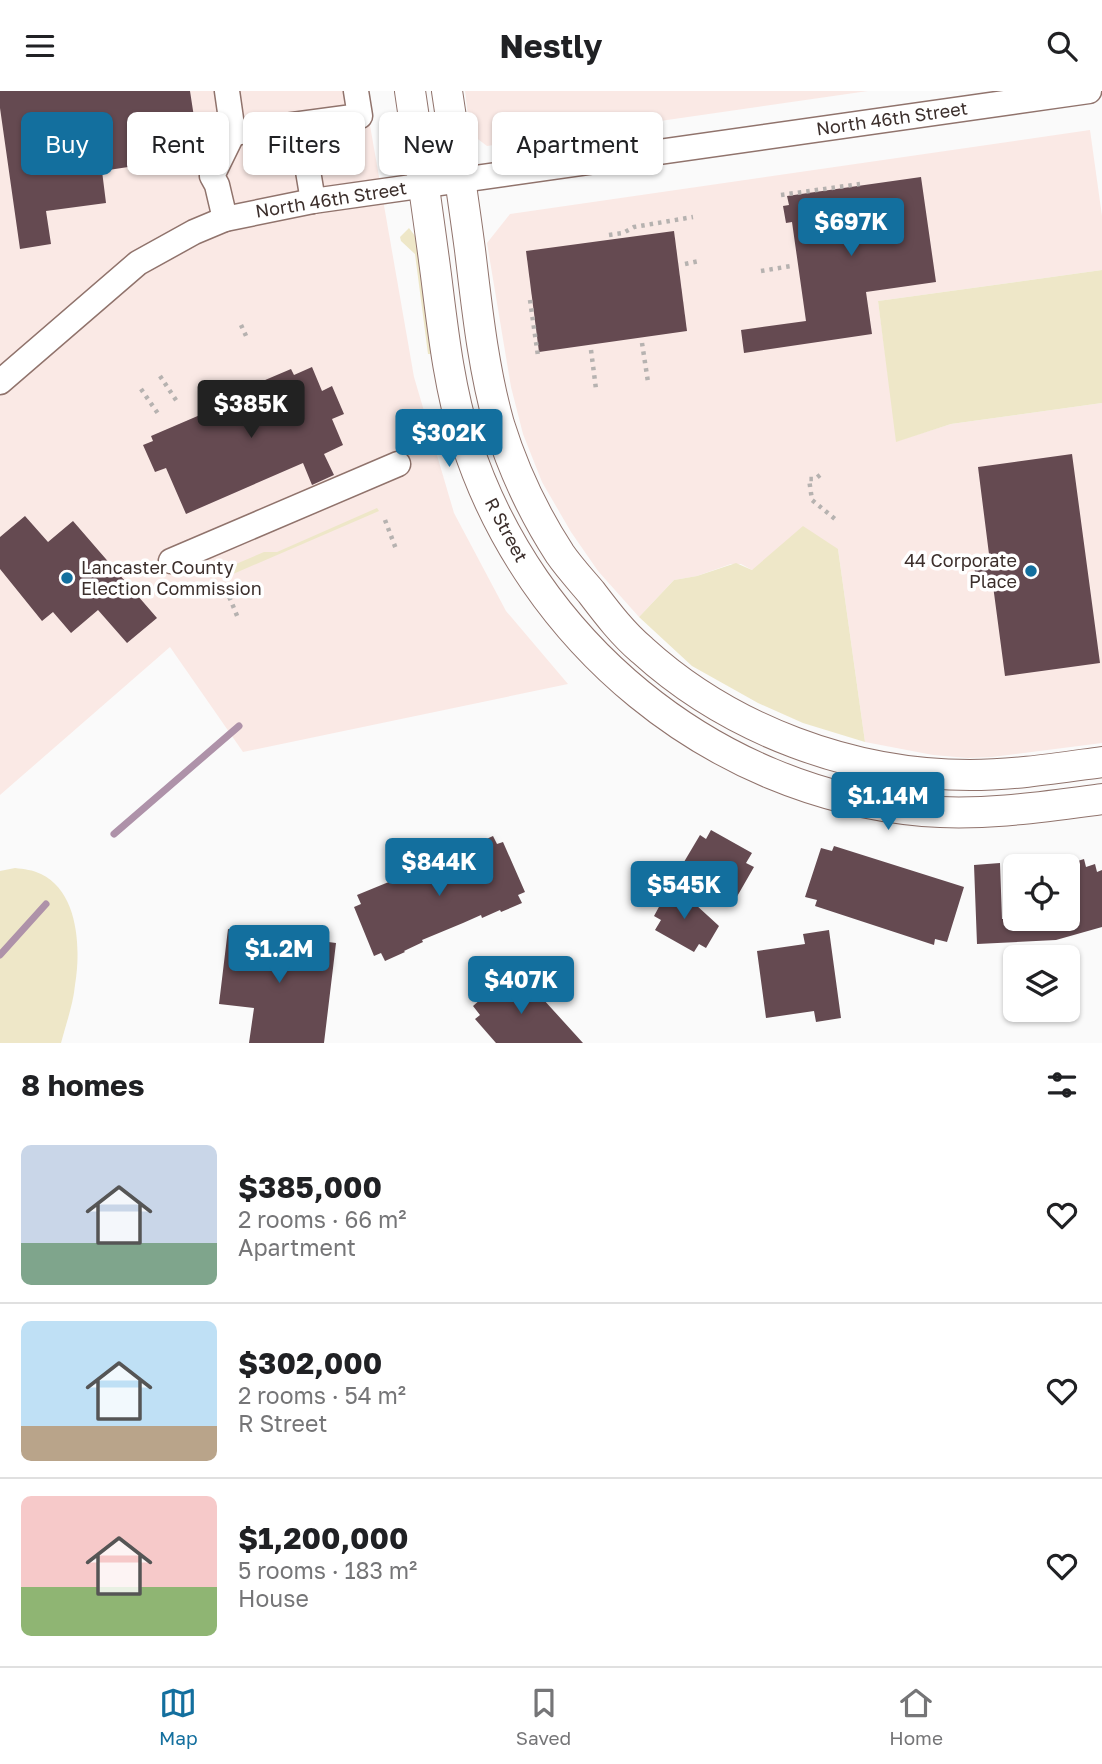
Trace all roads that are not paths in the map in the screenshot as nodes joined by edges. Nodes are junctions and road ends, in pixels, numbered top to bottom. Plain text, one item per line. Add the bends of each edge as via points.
1 (227, 91) edge
2 (356, 91) edge
3 (410, 91) edge
4 (447, 91) edge
5 (1089, 91) edge
6 (359, 112) edge
7 (243, 132) edge
8 (233, 133) junction
9 (309, 175) edge
10 (460, 181) junction
11 (424, 186) junction
12 (313, 201) junction
13 (225, 219) junction
14 (0, 382) edge
15 (398, 464) dead end
16 (171, 561) dead end
17 (1102, 762) edge
18 (1102, 799) edge

1 - 8 street
2 - 6 street
3 - 11 main road, R Street
4 - 10 main road, R Street
5 - 10 street, North 46th Street
7 - 8 street
8 - 13 street via 212,176
9 - 12 street
10 - 11 street, North 46th Street
10 - 17 main road, R Street via 482,347 510,455 561,556 642,650 714,703 784,740 824,753 898,769 968,775
11 - 12 street, North 46th Street
11 - 18 main road, R Street via 449,372 466,441 499,521 540,591 619,679 674,722 755,766 797,783 881,805 962,813
12 - 13 street, North 46th Street
13 - 14 street, North 46th Street via 138,263
15 - 16 street

